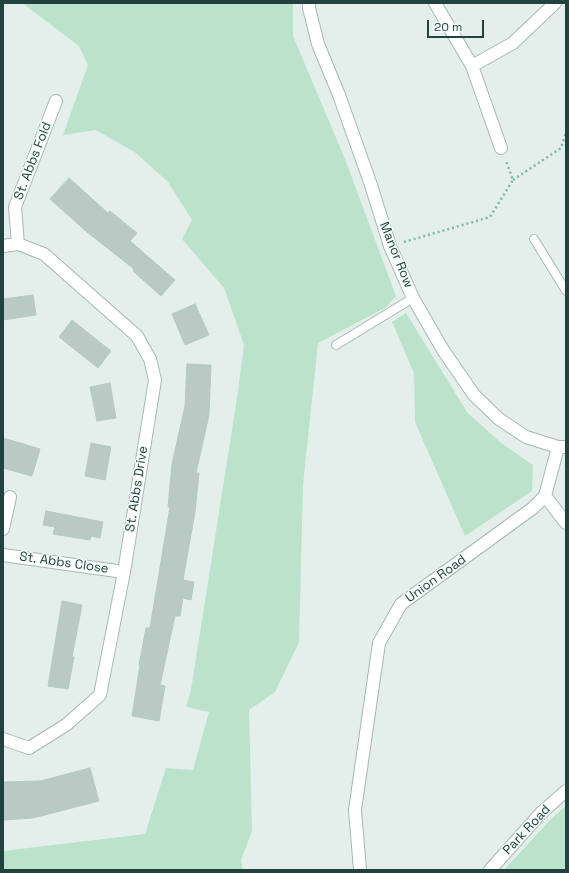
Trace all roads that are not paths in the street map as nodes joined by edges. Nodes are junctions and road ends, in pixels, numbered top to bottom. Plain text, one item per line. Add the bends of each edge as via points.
1 (435, 3) edge
2 (555, 3) edge
3 (309, 5) edge
4 (472, 66) junction
5 (56, 101) dead end
6 (501, 148) road end
7 (534, 239) dead end
8 (18, 244) junction
9 (3, 246) edge
10 (566, 291) edge
11 (413, 298) junction
12 (336, 345) dead end
13 (562, 447) edge
14 (545, 496) junction
15 (10, 497) dead end
16 (566, 523) edge
17 (3, 529) edge
18 (3, 555) edge
19 (124, 572) junction
20 (3, 739) edge
21 (566, 790) edge
22 (360, 870) edge
23 (490, 870) edge

1 - 4 street
2 - 4 street via 513,43
3 - 11 street, Manor Row via 318,44 339,95 390,246
4 - 6 street
5 - 8 street, St. Abbs Fold via 15,207
7 - 10 lane
8 - 9 street, St. Abbs Drive
8 - 19 street, St. Abbs Drive via 44,254 137,336 150,359 155,380
11 - 12 lane
11 - 13 street, Manor Row via 443,350 474,395 499,420 526,437
13 - 14 street
14 - 16 street
14 - 22 street, Union Road via 533,508 400,604 379,643 355,810
15 - 17 street
18 - 19 street, St. Abbs Close
19 - 20 street, St. Abbs Drive via 100,695 66,725 28,748
21 - 23 street, Park Road via 541,813

